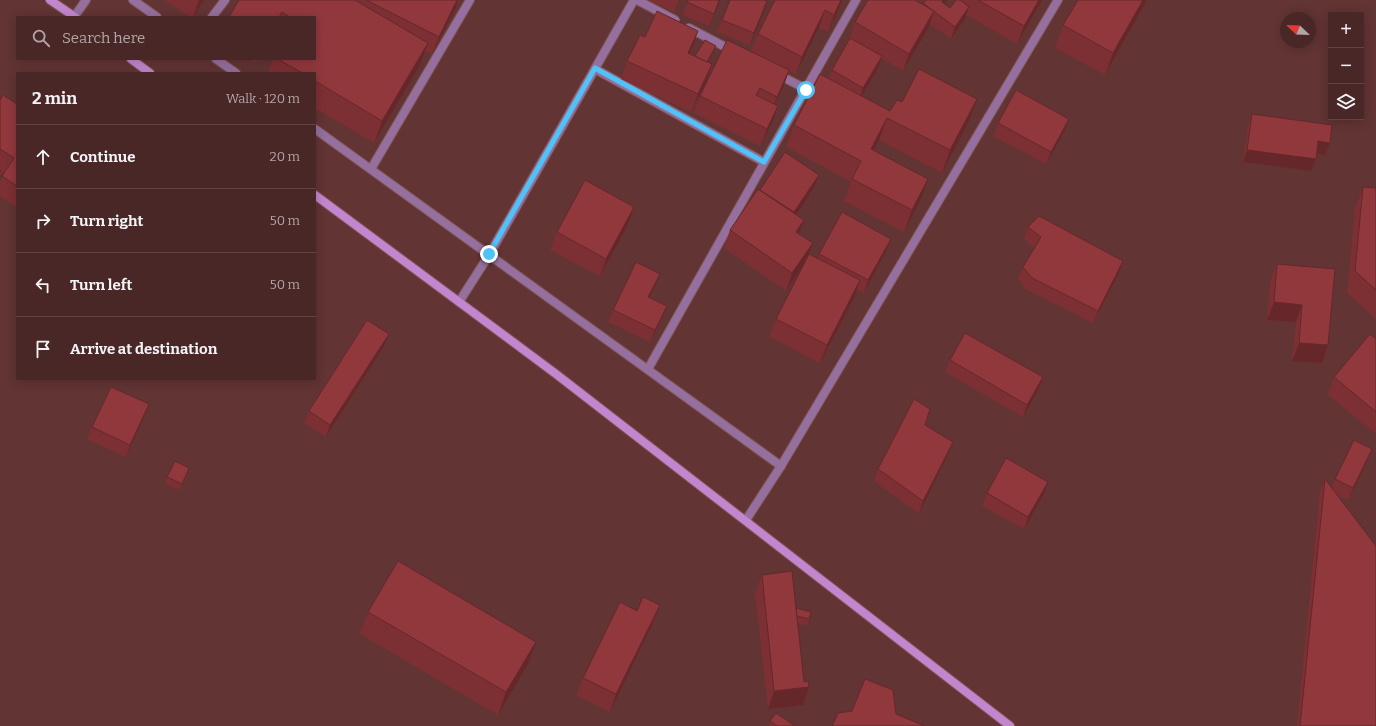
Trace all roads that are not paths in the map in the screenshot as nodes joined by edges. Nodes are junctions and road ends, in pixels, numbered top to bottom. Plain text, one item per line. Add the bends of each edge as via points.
1 (50, 0) edge
2 (86, 0) edge
3 (133, 0) edge
4 (225, 0) edge
5 (470, 0) edge
6 (635, 0) edge
7 (856, 0) edge
8 (1058, 0) edge
9 (74, 16) edge
10 (76, 16) edge
11 (156, 16) edge
12 (213, 16) edge
13 (742, 56) edge
14 (132, 60) edge
15 (217, 60) edge
16 (595, 68) junction
17 (770, 71) edge
18 (149, 72) edge
19 (235, 72) edge
20 (806, 90) junction
21 (316, 130) edge
22 (764, 162) junction
23 (372, 169) junction
24 (316, 196) edge
25 (489, 254) junction
26 (459, 302) junction
27 (648, 369) junction
28 (781, 466) junction
29 (746, 520) junction
30 (1010, 726) edge

1 - 9 main road
2 - 10 street
3 - 11 street
4 - 12 street
5 - 23 street
6 - 13 street
6 - 16 street
7 - 20 street
8 - 28 street
14 - 18 main road
15 - 19 street
16 - 22 street
16 - 25 street
17 - 20 street
20 - 22 street
21 - 23 street
22 - 27 street
23 - 25 street
24 - 26 main road
25 - 26 street
25 - 27 street
26 - 29 main road
27 - 28 street
28 - 29 street
29 - 30 main road

